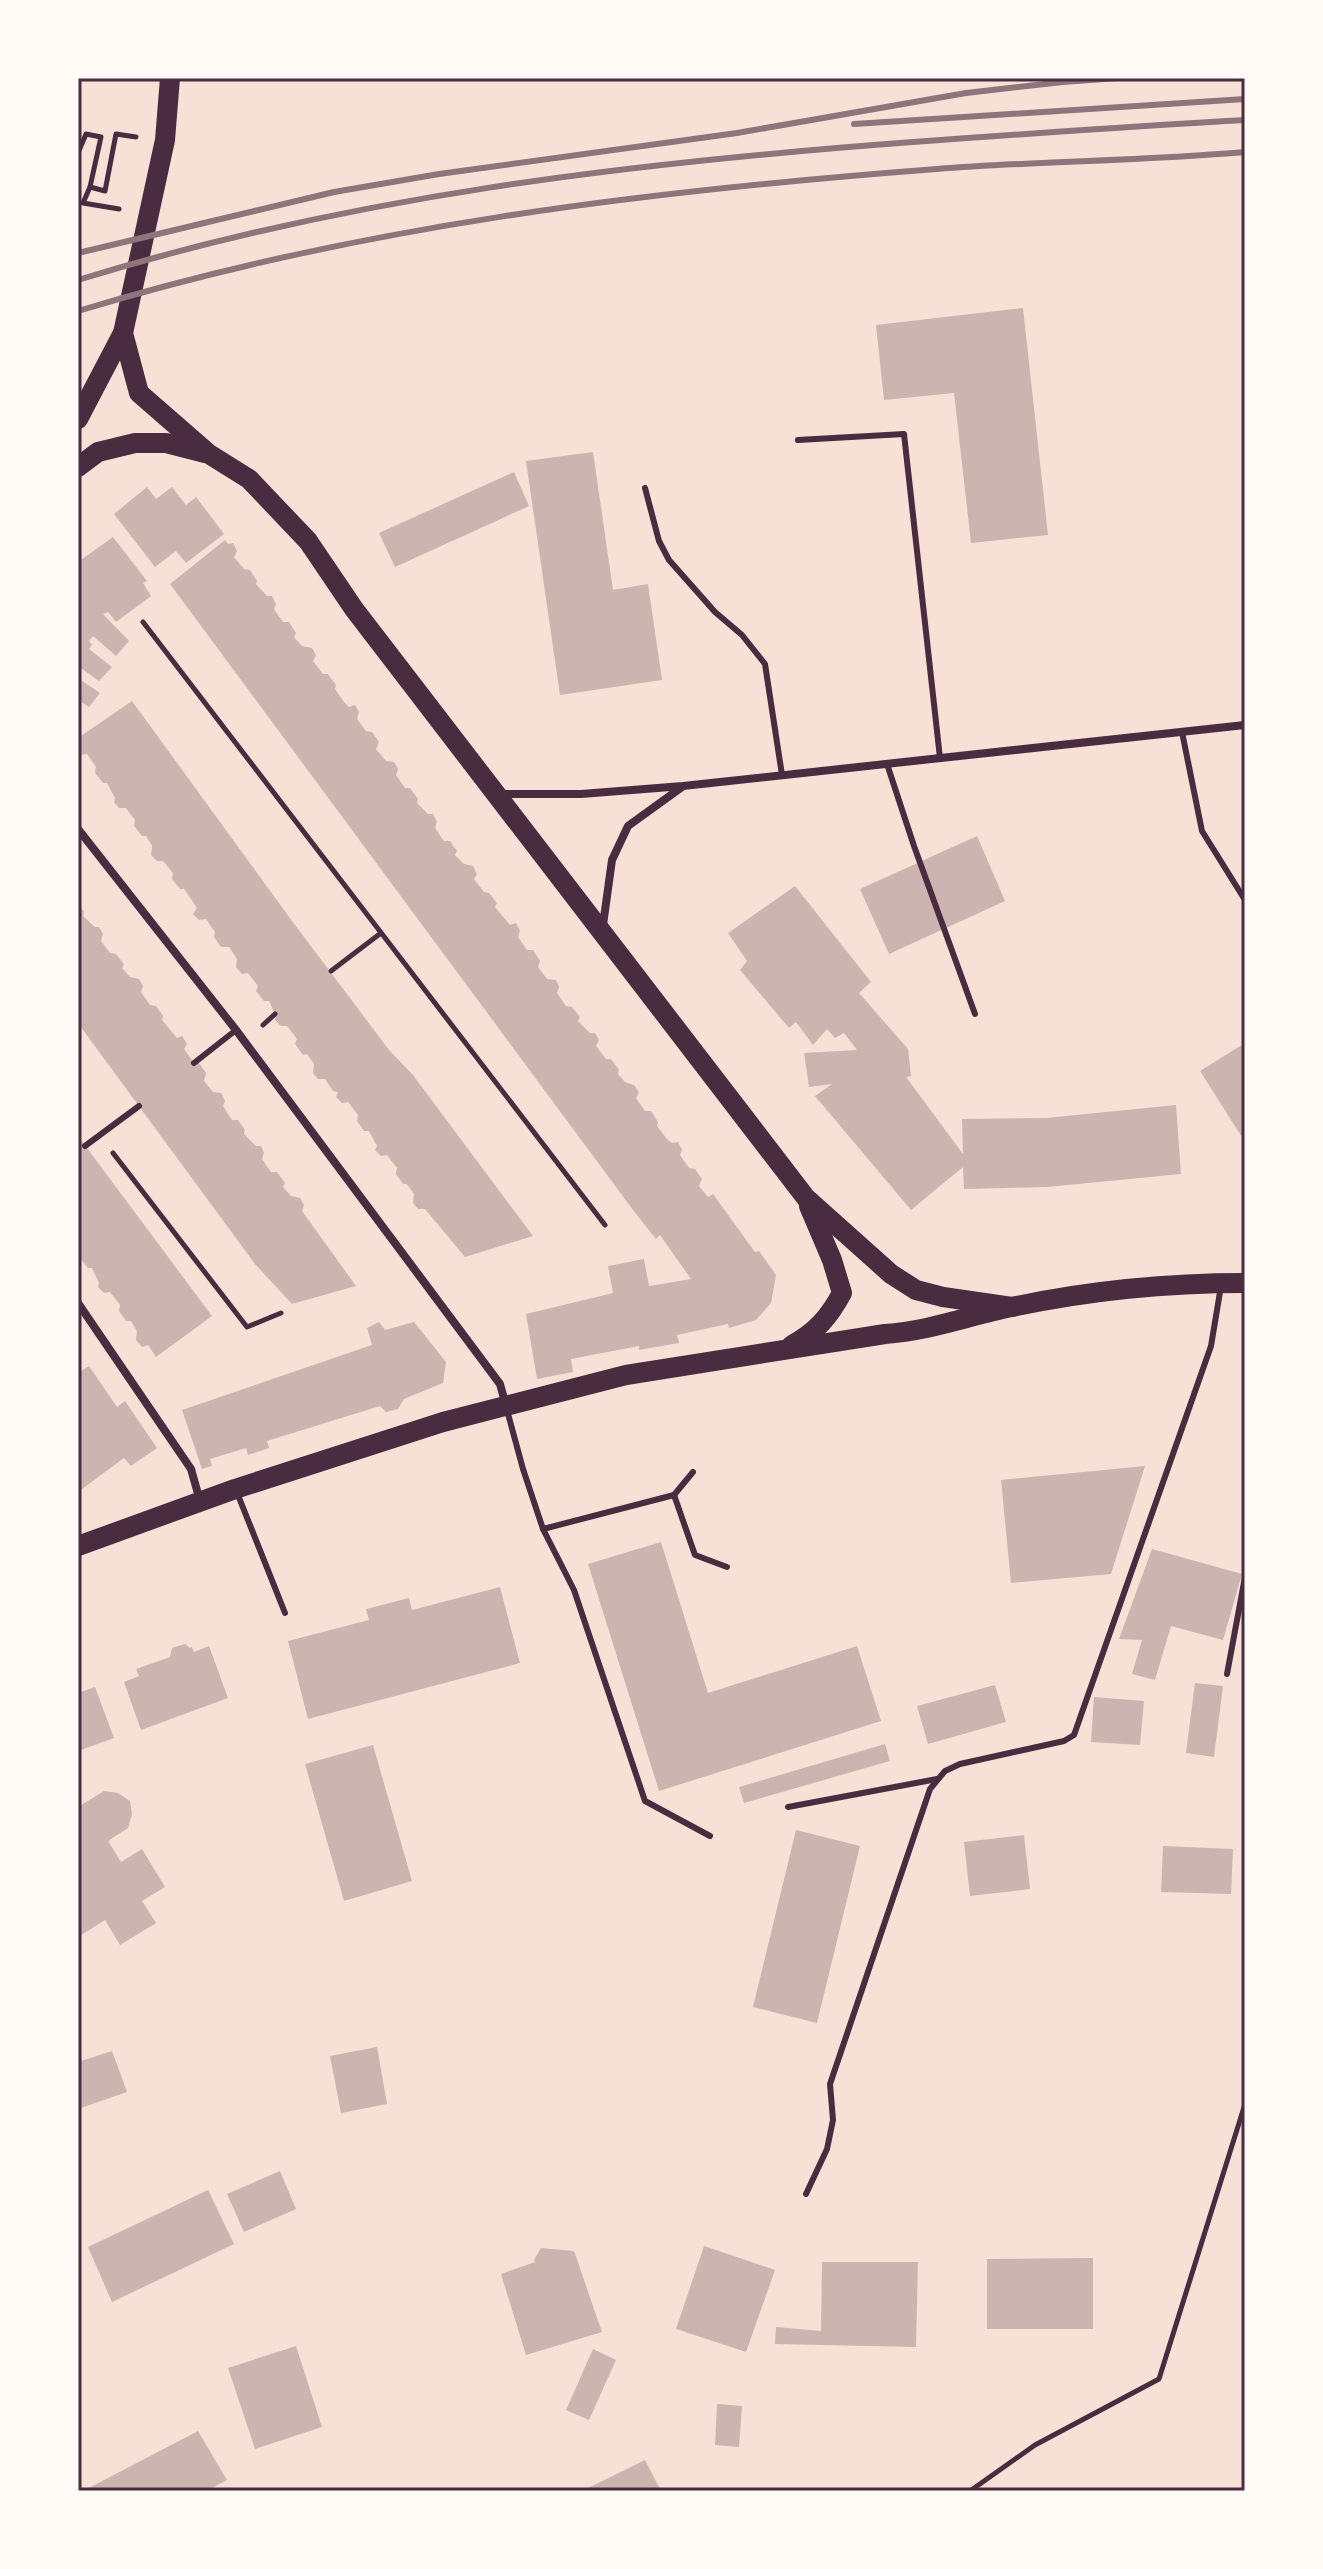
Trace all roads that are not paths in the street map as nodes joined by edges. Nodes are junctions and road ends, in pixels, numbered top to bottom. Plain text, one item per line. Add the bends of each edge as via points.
1 (170, 78) edge
2 (123, 333) junction
3 (78, 419) edge
4 (798, 440) dead end
5 (209, 454) junction
6 (78, 467) edge
7 (645, 488) dead end
8 (1245, 725) edge
9 (1182, 732) junction
10 (940, 758) junction
11 (887, 764) junction
12 (782, 775) junction
13 (683, 786) junction
14 (495, 794) junction
15 (78, 829) edge
16 (1245, 900) edge
17 (602, 931) junction
18 (975, 1014) dead end
19 (236, 1030) junction
20 (194, 1063) dead end
21 (139, 1106) dead end
22 (85, 1146) dead end
23 (806, 1198) junction
24 (1222, 1283) junction
25 (1245, 1283) edge
26 (78, 1303) edge
27 (1012, 1307) junction
28 (782, 1352) junction
29 (507, 1406) junction
30 (693, 1472) dead end
31 (235, 1489) junction
32 (674, 1495) junction
33 (201, 1502) junction
34 (543, 1529) junction
35 (78, 1546) edge
36 (727, 1567) dead end
37 (1245, 1577) edge
38 (285, 1613) dead end
39 (1227, 1674) dead end
40 (937, 1779) junction
41 (788, 1807) dead end
42 (710, 1836) dead end
43 (806, 2194) dead end

1 - 2 main road via 165,140
2 - 3 main road
2 - 5 main road via 139,393
4 - 10 lane via 904,434
5 - 6 main road via 166,443 135,443 98,452
5 - 14 main road via 249,479 308,541
7 - 12 lane via 669,560 765,664
8 - 9 street
9 - 10 street
9 - 16 lane via 1202,831
10 - 11 street
11 - 12 street
11 - 18 lane
12 - 13 street
13 - 14 street
13 - 17 street via 628,826 612,860
14 - 17 main road
15 - 19 street
17 - 23 main road
19 - 20 lane
19 - 29 street via 500,1384
21 - 22 lane
23 - 27 main road via 916,1290
23 - 28 main road via 842,1293 813,1333
24 - 25 main road
24 - 27 main road via 1126,1289
24 - 40 lane via 1211,1346 1074,1735 960,1764
26 - 33 street via 191,1469
27 - 28 main road via 916,1332
28 - 29 main road via 626,1375
29 - 31 main road
29 - 34 lane
30 - 32 lane
31 - 33 main road
31 - 38 lane
32 - 34 lane
32 - 36 lane via 695,1555
33 - 35 main road
34 - 42 lane via 574,1590 645,1801
37 - 39 lane
40 - 41 lane
40 - 43 lane via 830,2084 833,2120 827,2149

